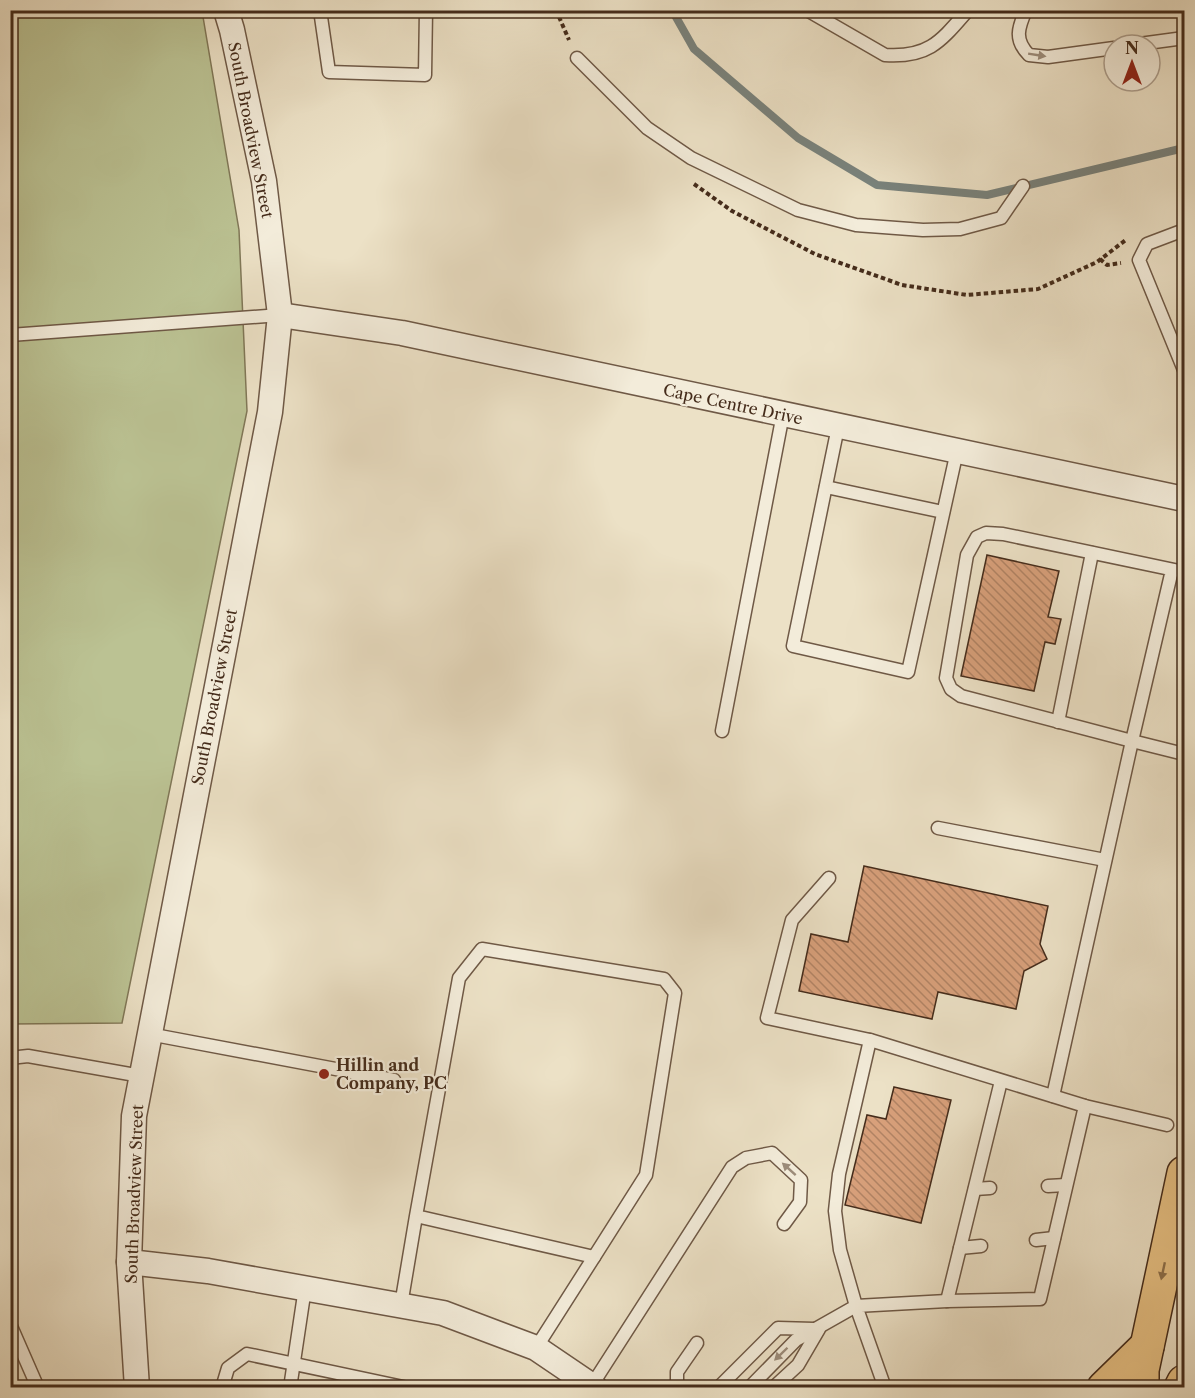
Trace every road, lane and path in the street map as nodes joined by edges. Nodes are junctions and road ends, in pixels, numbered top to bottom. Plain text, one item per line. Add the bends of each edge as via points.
1 (226, 10) edge
2 (320, 10) edge
3 (426, 10) edge
4 (807, 10) edge
5 (968, 10) edge
6 (1026, 10) edge
7 (1185, 38) edge
8 (1162, 41) edge
9 (1102, 50) edge
10 (577, 58) dead end
11 (1023, 186) dead end
12 (1185, 230) edge
13 (280, 315) junction
14 (10, 335) edge
15 (1185, 370) edge
16 (783, 414) junction
17 (838, 427) junction
18 (957, 451) junction
19 (826, 487) junction
20 (1185, 499) edge
21 (944, 512) junction
22 (1092, 553) junction
23 (1178, 571) edge
24 (1058, 722) junction
25 (722, 731) dead end
26 (1132, 741) junction
27 (1185, 754) edge
28 (938, 828) dead end
29 (1105, 860) junction
30 (829, 878) dead end
31 (149, 1034) junction
32 (870, 1040) junction
33 (10, 1058) edge
34 (141, 1076) junction
35 (394, 1080) dead end
36 (1001, 1081) junction
37 (1053, 1096) junction
38 (1085, 1106) junction
39 (1167, 1125) dead end
40 (1185, 1173) edge
41 (1066, 1185) junction
42 (1048, 1186) dead end
43 (990, 1188) dead end
44 (975, 1189) junction
45 (416, 1216) junction
46 (784, 1224) dead end
47 (1054, 1238) junction
48 (1036, 1240) dead end
49 (981, 1245) dead end
50 (960, 1248) junction
51 (594, 1257) junction
52 (129, 1262) junction
53 (305, 1288) junction
54 (947, 1301) junction
55 (401, 1305) junction
56 (856, 1306) junction
57 (10, 1324) edge
58 (819, 1329) junction
59 (697, 1343) dead end
60 (1147, 1346) junction
61 (536, 1348) junction
62 (293, 1364) junction
63 (1185, 1382) edge
64 (594, 1386) edge
65 (38, 1388) edge
66 (137, 1388) edge
67 (222, 1388) edge
68 (290, 1388) edge
69 (408, 1388) edge
70 (677, 1388) edge
71 (718, 1388) edge
72 (748, 1388) edge
73 (773, 1388) edge
74 (885, 1388) edge
75 (1104, 1388) edge
76 (1143, 1388) edge
77 (1181, 1388) edge

1 - 13 street, South Broadview Street via 264,181
2 - 3 lane via 329,72 426,75
4 - 5 lane via 885,56 913,56 934,48
6 -> 9 lane via 1018,27 1018,40 1029,55 1048,57
7 - 8 lane
10 - 11 lane via 639,120 691,158 808,213 856,225 960,229 1001,218
12 - 15 lane via 1147,244 1139,260
13 - 14 lane
13 - 16 street, Cape Centre Drive via 402,333
13 - 31 street, South Broadview Street via 270,412
16 - 17 street, Cape Centre Drive
16 - 25 lane
17 - 18 street, Cape Centre Drive
17 - 19 lane
18 - 20 street, Cape Centre Drive
18 - 21 lane
19 - 21 lane
19 - 21 lane via 793,646 908,672
22 - 23 lane
22 - 24 lane
22 - 24 lane via 986,533 977,537 967,555 946,678 951,689 961,696
23 - 26 lane
24 - 26 lane
26 - 27 lane
26 - 29 lane
28 - 29 lane
29 - 37 lane
30 - 32 lane via 792,920 766,1018
31 - 34 street, South Broadview Street
31 - 35 lane
32 - 36 lane
32 - 56 lane via 839,1174 835,1211 840,1250
33 - 34 lane via 28,1056
34 - 52 street, South Broadview Street via 134,1116
36 - 37 lane
36 - 44 lane
37 - 38 lane
38 - 39 lane
38 - 41 lane
40 -> 60 main road
41 - 42 lane
41 - 47 lane
43 - 44 lane
44 - 50 lane
45 - 51 lane
45 - 51 lane via 459,978 482,949 664,979 675,993 646,1175
45 - 55 lane
46 -> 64 lane via 800,1202 801,1180 772,1153 746,1158 732,1167
47 - 48 lane
47 - 54 lane via 1040,1299
49 - 50 lane
50 - 54 lane
51 - 61 lane
52 - 53 street
52 - 66 street, South Broadview Street
53 - 55 street
53 - 62 lane
54 - 56 lane
55 - 61 street via 443,1313
56 - 58 lane
56 - 74 lane
57 - 65 lane
58 - 71 lane via 778,1328
58 -> 72 lane via 795,1340
58 - 73 lane via 798,1365
59 - 70 lane via 677,1372
60 - 75 main road
60 - 76 main road
61 - 64 street
62 - 67 lane via 247,1354 228,1368
62 - 68 lane
62 - 69 lane
63 - 77 main road

